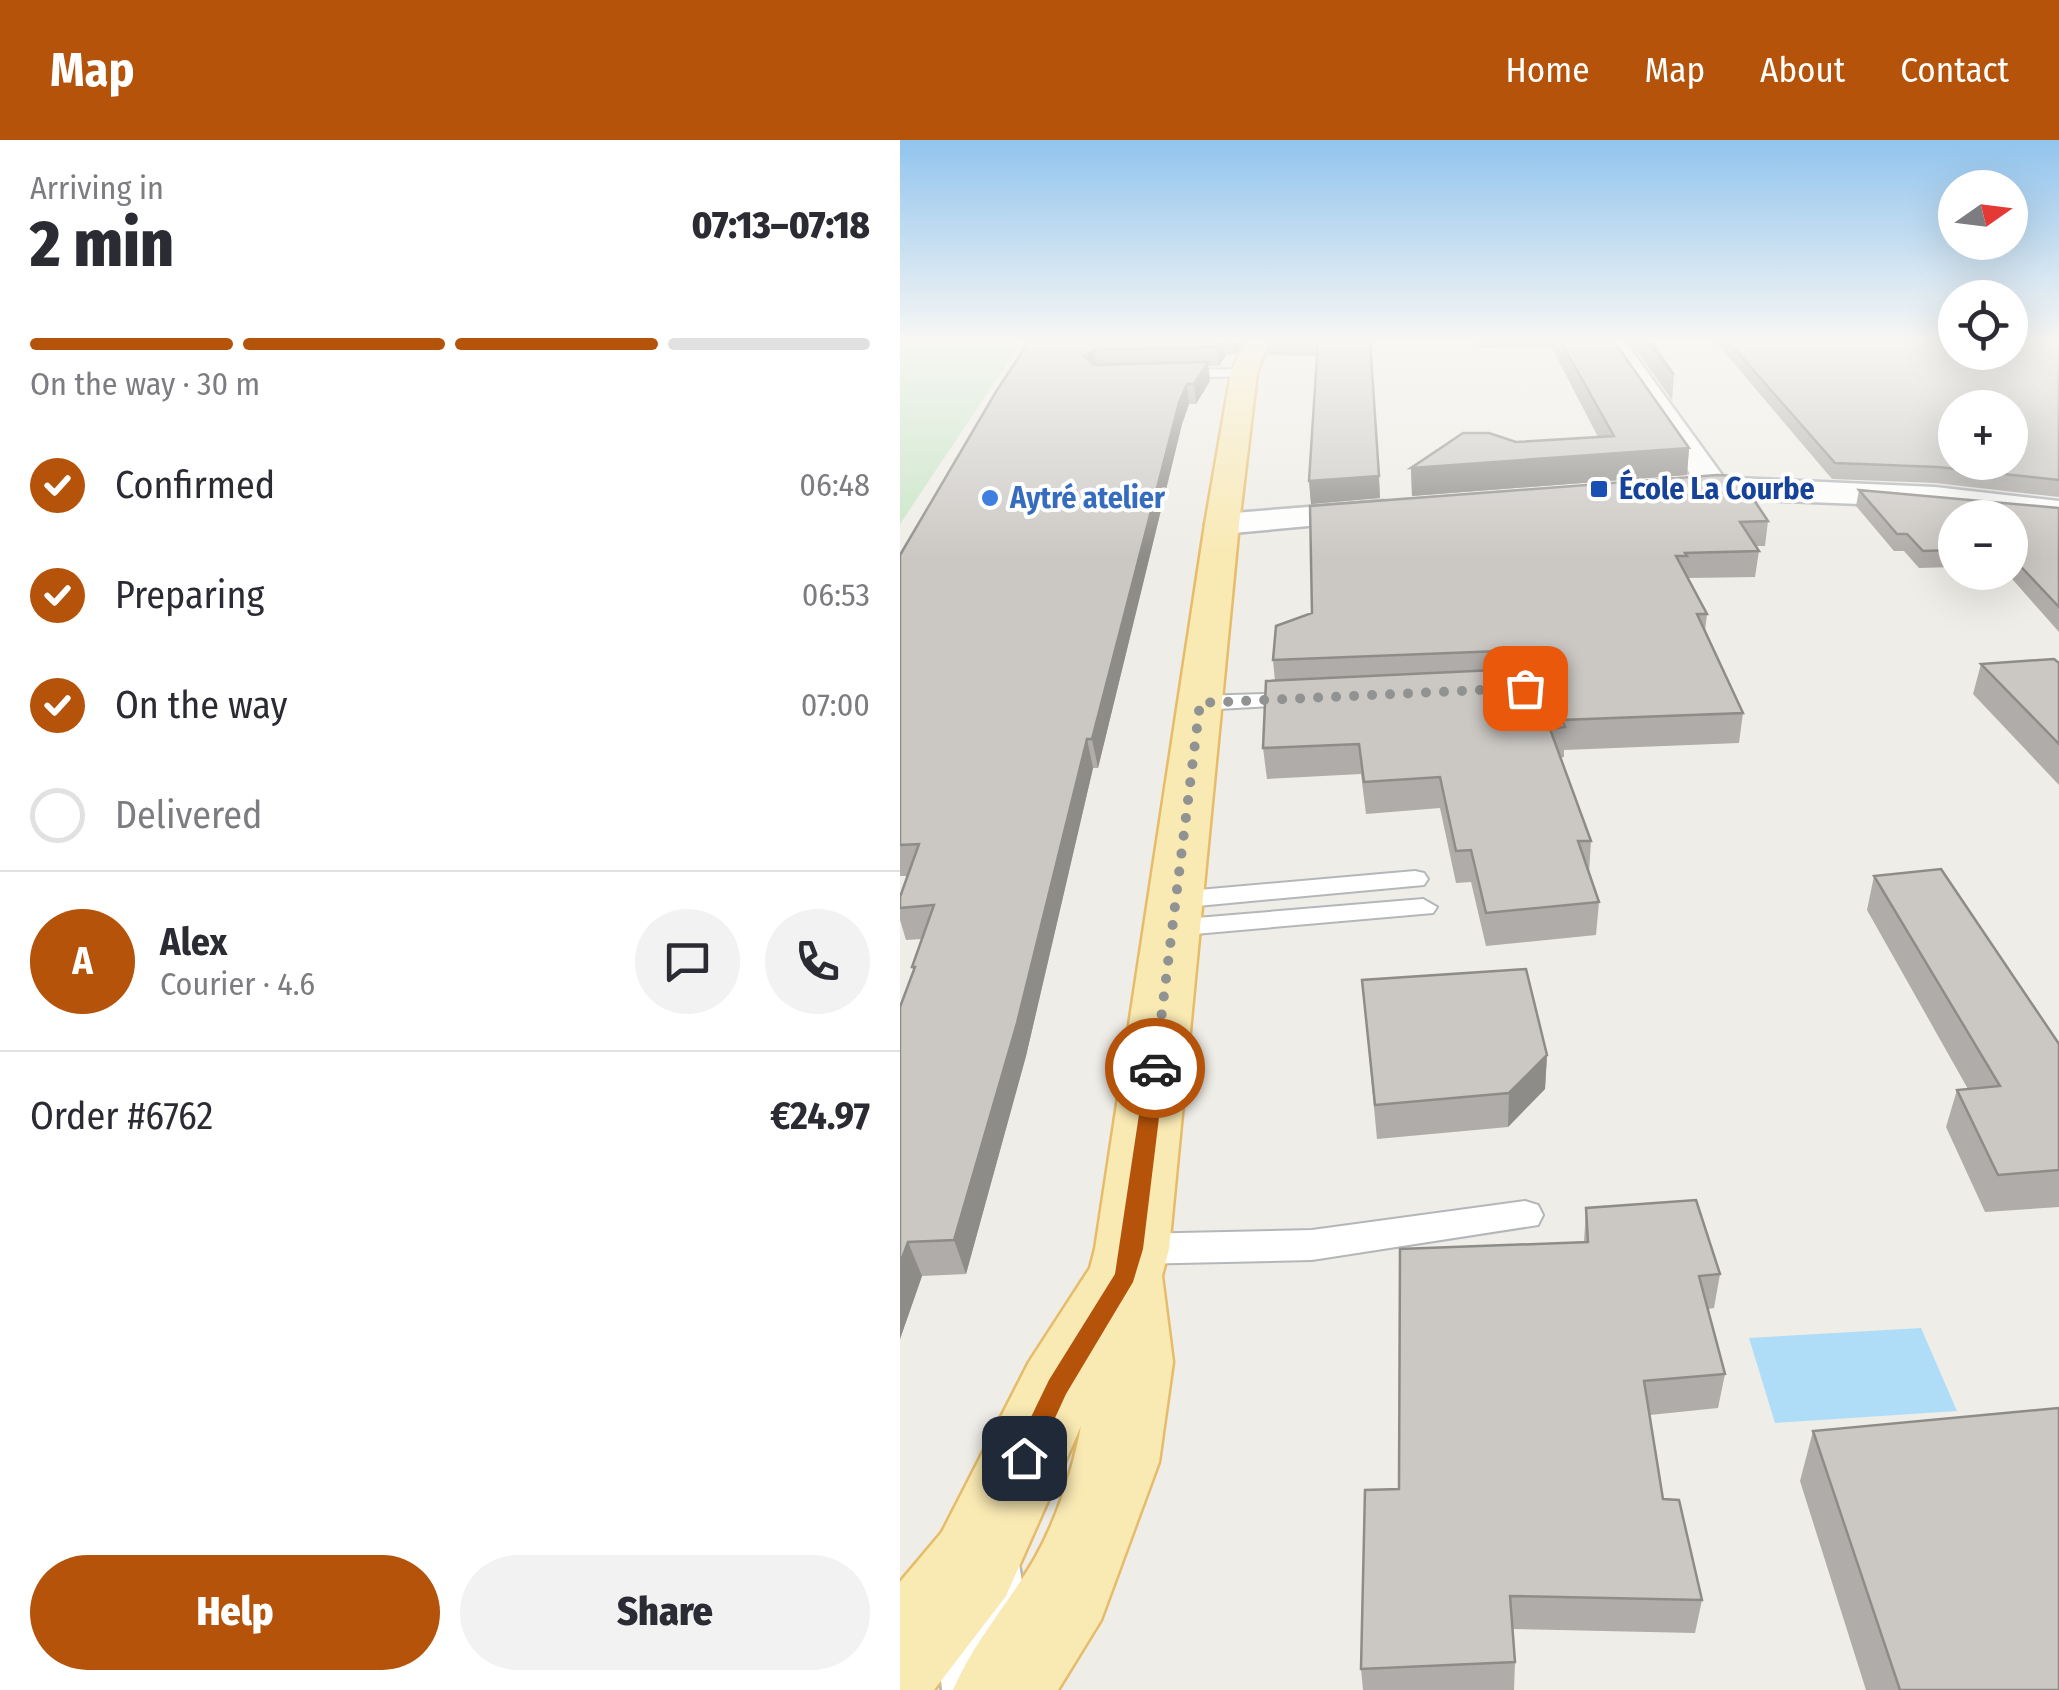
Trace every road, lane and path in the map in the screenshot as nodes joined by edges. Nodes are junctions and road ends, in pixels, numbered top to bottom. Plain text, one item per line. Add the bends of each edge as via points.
1 (1238, 412) edge
2 (1663, 412) edge
3 (1714, 486) junction
4 (1639, 492) edge
5 (1415, 509) edge
6 (2059, 511) edge
7 (1222, 524) junction
8 (1314, 698) edge
9 (1200, 703) junction
10 (1419, 893) dead end
11 (1174, 914) junction
12 (1524, 1215) dead end
13 (1129, 1262) junction
14 (974, 1564) junction
15 (900, 1656) edge
16 (991, 1690) edge
17 (1002, 1690) edge

1 - 7 main road
2 - 3 street
3 - 4 street
3 - 6 street via 1936,497
5 - 7 street
7 - 9 main road
8 - 9 lane
9 - 11 main road
10 - 11 lane
11 - 13 main road
12 - 13 lane
13 - 14 main road via 1058,1387
13 - 17 main road via 1133,1362 1116,1462 1069,1588
14 - 15 main road
14 - 16 street

